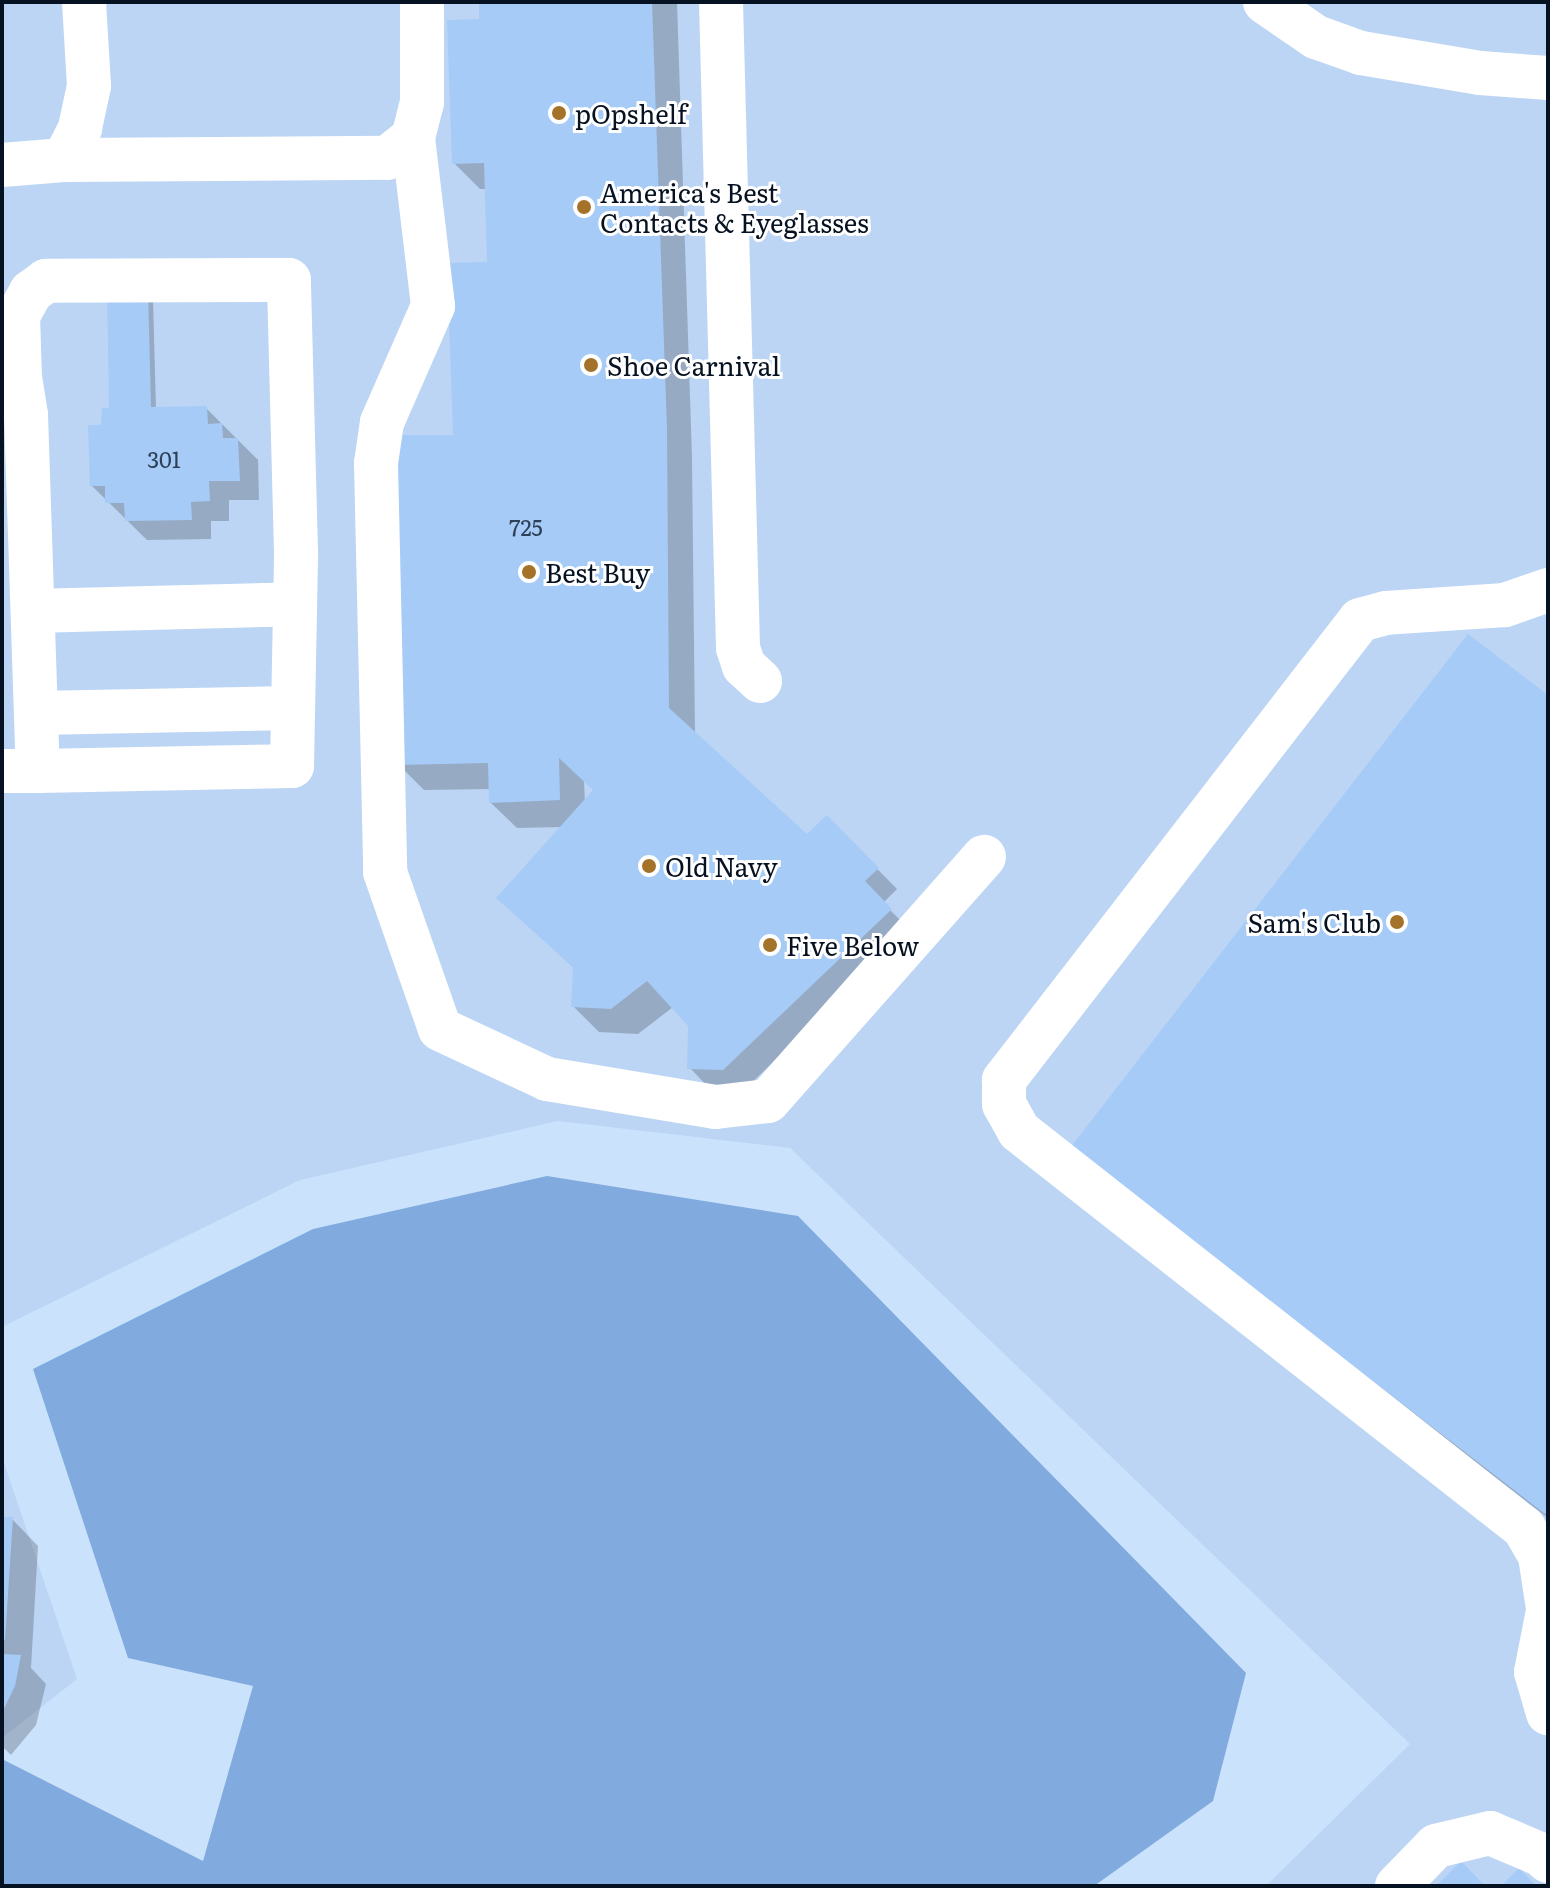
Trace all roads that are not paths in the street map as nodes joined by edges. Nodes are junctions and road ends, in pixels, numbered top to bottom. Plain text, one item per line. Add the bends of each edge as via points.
1 (84, 2) edge
2 (422, 2) edge
3 (721, 2) edge
4 (1265, 2) edge
5 (1313, 2) edge
6 (1334, 43) junction
7 (1548, 78) edge
8 (413, 138) junction
9 (64, 160) junction
10 (2, 165) edge
11 (11, 379) edge
12 (1548, 590) edge
13 (295, 604) junction
14 (33, 611) junction
15 (760, 681) dead end
16 (293, 708) junction
17 (36, 713) junction
18 (20, 771) edge
19 (984, 857) dead end
20 (1548, 1609) edge
21 (1548, 1713) edge
22 (1548, 1861) edge
23 (1397, 1886) edge

1 - 9 lane via 89,86 80,128
2 - 8 lane via 422,103
3 - 15 lane via 738,648 744,666
4 - 6 lane via 1316,37
5 - 6 lane
6 - 7 lane via 1361,53
8 - 9 lane via 387,158
8 - 19 lane via 433,306 382,422 376,463 385,872 440,1029 547,1079 716,1107 768,1101
9 - 10 lane
11 - 13 lane via 18,315 31,292 46,281 289,280
11 - 14 lane via 26,415
12 - 20 lane via 1505,605 1386,613 1360,620 1004,1080 1004,1104 1019,1131 1524,1528 1540,1556
13 - 14 lane
13 - 16 lane
14 - 17 lane
16 - 17 lane
16 - 18 lane via 292,766
17 - 18 lane
20 - 21 lane via 1536,1672
22 - 23 lane via 1490,1833 1436,1846

